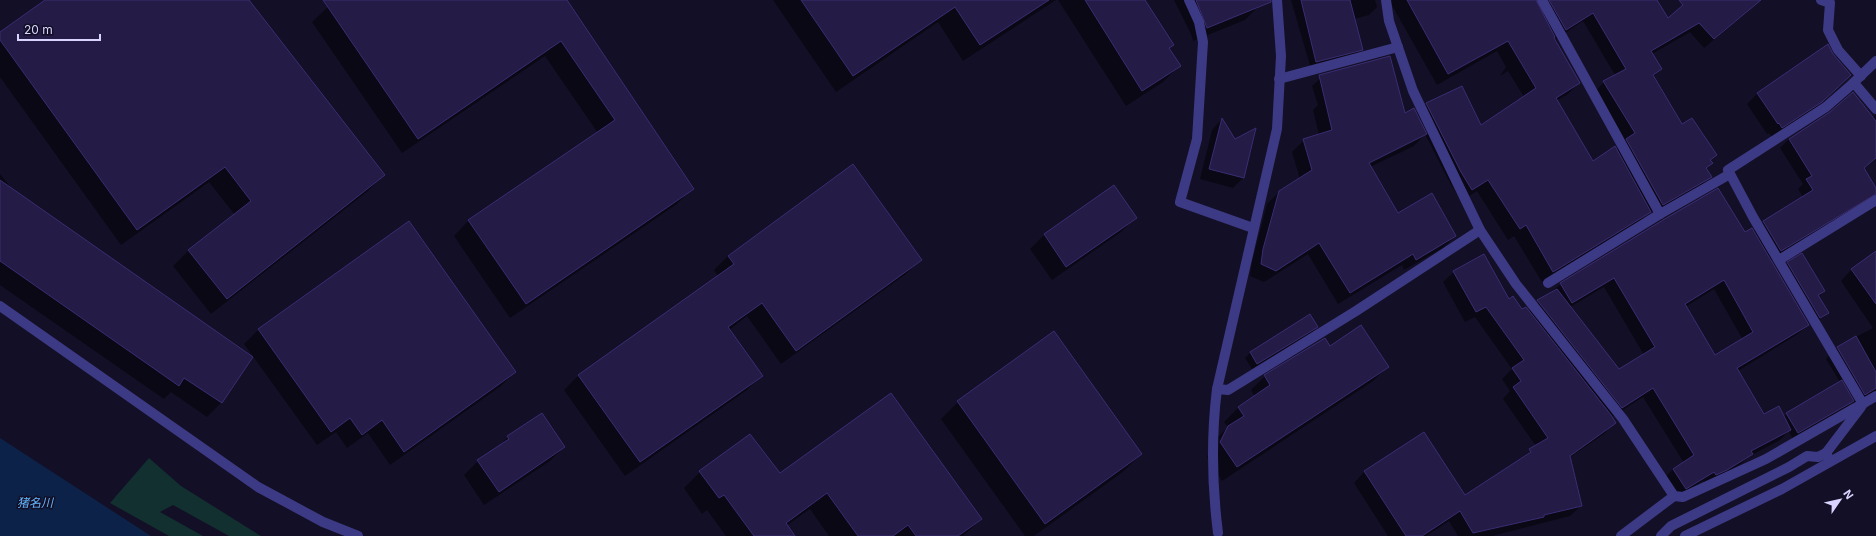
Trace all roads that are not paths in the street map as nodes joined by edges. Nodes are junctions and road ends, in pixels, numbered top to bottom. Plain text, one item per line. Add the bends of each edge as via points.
1 (1189, 0) edge
2 (1277, 0) edge
3 (1386, 0) edge
4 (1542, 0) edge
5 (1821, 0) edge
6 (1398, 47) junction
7 (1876, 61) edge
8 (1279, 79) junction
9 (1857, 79) junction
10 (1876, 109) edge
11 (1730, 174) junction
12 (1876, 200) edge
13 (1660, 214) junction
14 (1253, 228) junction
15 (1480, 230) junction
16 (1779, 260) junction
17 (1548, 283) dead end
18 (0, 306) edge
19 (1217, 389) junction
20 (1876, 396) edge
21 (1863, 404) junction
22 (1876, 436) edge
23 (1828, 457) junction
24 (1674, 496) junction
25 (1218, 533) dead end
26 (358, 536) edge
27 (1621, 536) edge
28 (1661, 536) edge
29 (1685, 536) edge

1 - 14 street via 1199,22 1203,42 1197,139 1180,202
2 - 8 street via 1281,56
3 - 6 street via 1389,21
4 - 13 street
5 - 9 street via 1830,3 1828,30
6 - 8 street
6 - 15 street via 1413,91
7 - 9 street
8 - 14 street via 1277,129
9 - 10 street
9 - 11 street via 1826,107 1728,170
11 - 13 street
11 - 16 street
12 - 16 street
13 - 17 street
14 - 19 street
15 - 19 street via 1228,390
15 - 24 street via 1516,284 1624,419
16 - 21 street
18 - 26 street via 258,487 323,522
19 - 25 street via 1214,414 1213,495
20 - 21 street
21 - 23 street
21 - 24 street via 1766,459 1684,497
22 - 23 street
23 - 28 street via 1807,456 1671,526
23 - 29 street via 1782,489
24 - 27 street

